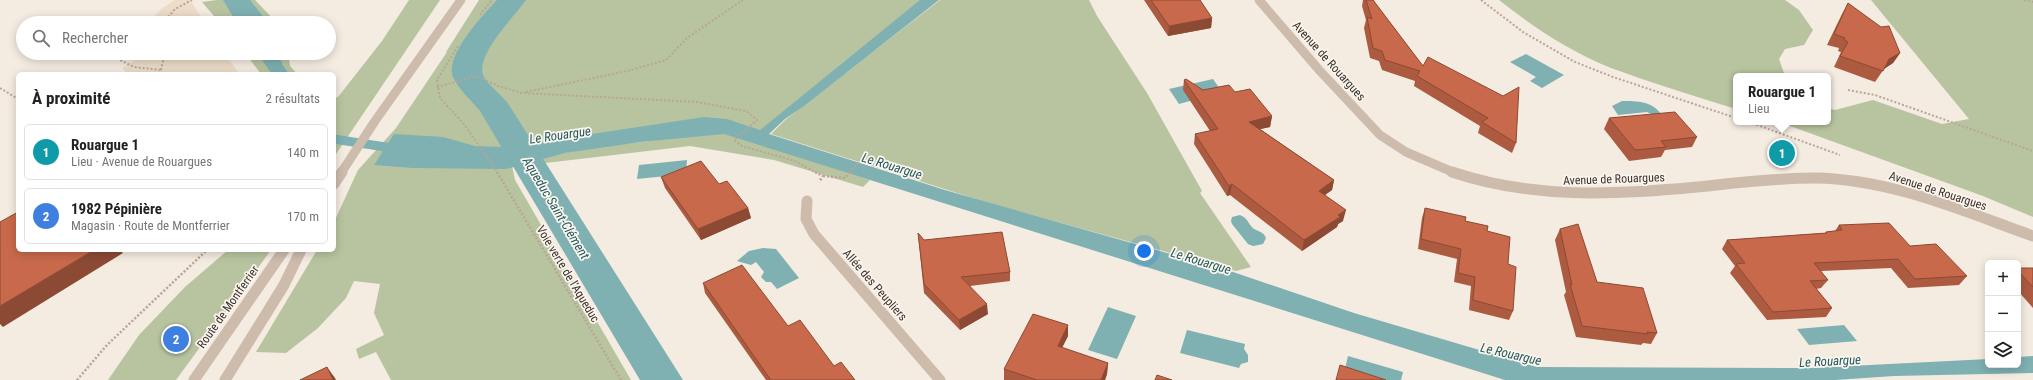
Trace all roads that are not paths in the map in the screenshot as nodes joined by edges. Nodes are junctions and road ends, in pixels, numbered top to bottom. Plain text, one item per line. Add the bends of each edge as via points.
1 (461, 0) edge
2 (1259, 0) edge
3 (336, 181) edge
4 (807, 201) road end
5 (2033, 236) edge
6 (283, 252) edge
7 (300, 252) edge
8 (194, 380) edge
9 (225, 380) edge
10 (940, 380) edge

1 - 3 street
2 - 5 street, Avenue de Rouargues via 1313,63 1385,139 1433,165 1480,182 1547,194 1583,195 1772,180 1849,180 1898,190
4 - 10 street, Allée des Peupliers via 805,221 822,244
6 - 8 street, Route de Montferrier
7 - 9 street via 284,285

